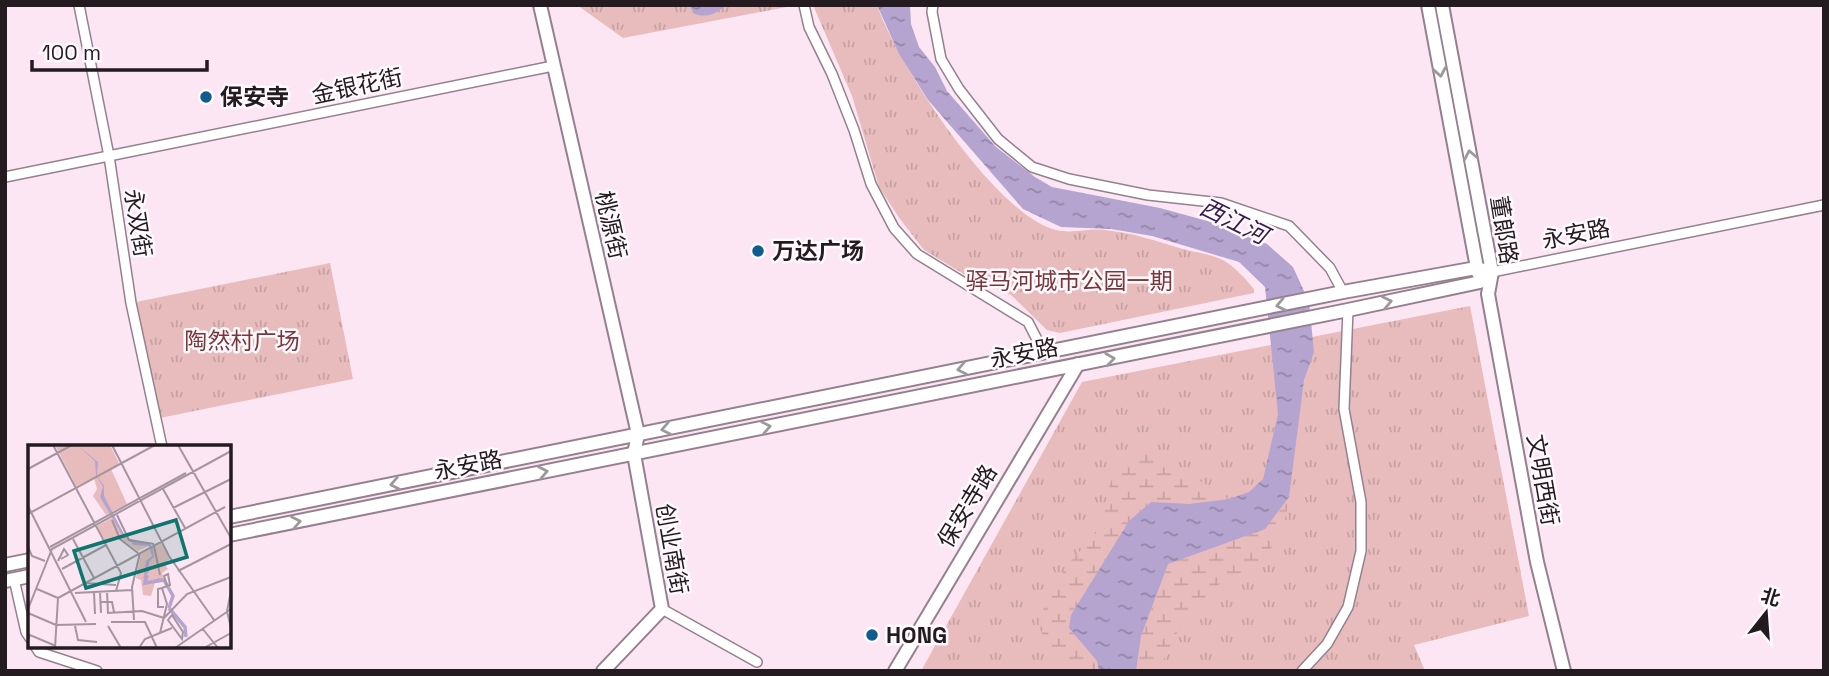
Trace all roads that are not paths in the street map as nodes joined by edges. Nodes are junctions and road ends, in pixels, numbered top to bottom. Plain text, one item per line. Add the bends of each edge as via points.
1 (79, 5) edge
2 (540, 5) edge
3 (804, 5) edge
4 (933, 5) edge
5 (1428, 5) edge
6 (1442, 5) edge
7 (553, 66) junction
8 (108, 156) junction
9 (5, 177) edge
10 (1824, 205) edge
11 (1476, 268) junction
12 (1492, 272) junction
13 (1480, 282) junction
14 (1343, 292) junction
15 (1488, 294) junction
16 (1348, 310) junction
17 (1044, 352) junction
18 (1078, 364) junction
19 (638, 434) junction
20 (162, 445) edge
21 (634, 454) junction
22 (231, 517) edge
23 (231, 535) edge
24 (28, 560) edge
25 (5, 565) edge
26 (28, 576) edge
27 (10, 580) edge
28 (662, 609) junction
29 (28, 635) edge
30 (36, 648) edge
31 (757, 663) dead end
32 (97, 671) edge
33 (603, 671) edge
34 (895, 671) edge
35 (1302, 671) edge
36 (1564, 671) edge

1 - 8 street, 永双街
2 - 7 street, 桃源街
3 - 17 street via 871,184 894,228 916,254 1028,322
4 - 14 street via 941,59 958,89 998,139 1032,167 1148,195 1221,203 1289,226 1330,268
5 -> 11 street, 董郞路
12 -> 6 street, 董郞路
7 - 8 street, 金银花街
7 - 19 street, 桃源街
8 - 9 street, 金银花街
8 - 20 street, 永双街 via 131,303
10 - 12 street, 永安路
11 - 12 street
11 - 13 street, 董郞路
11 - 14 street
12 - 13 street, 永安路
12 - 15 street, 董郞路
13 - 15 street, 董郞路
16 -> 13 street, 永安路
14 -> 17 street
15 - 36 street, 文明西街 via 1537,562
18 -> 16 street, 永安路
16 - 35 street via 1344,410 1361,502 1361,551 1348,607 1327,644
17 -> 19 street
21 -> 18 street, 永安路
18 - 34 street, 保安寺路
19 - 21 street, 桃源街
19 -> 22 street
23 -> 21 street, 永安路
21 - 28 street, 创业南街
24 - 25 street
26 - 27 street
27 - 29 street
28 - 31 street
28 - 33 street, 创业南街
30 - 32 street

